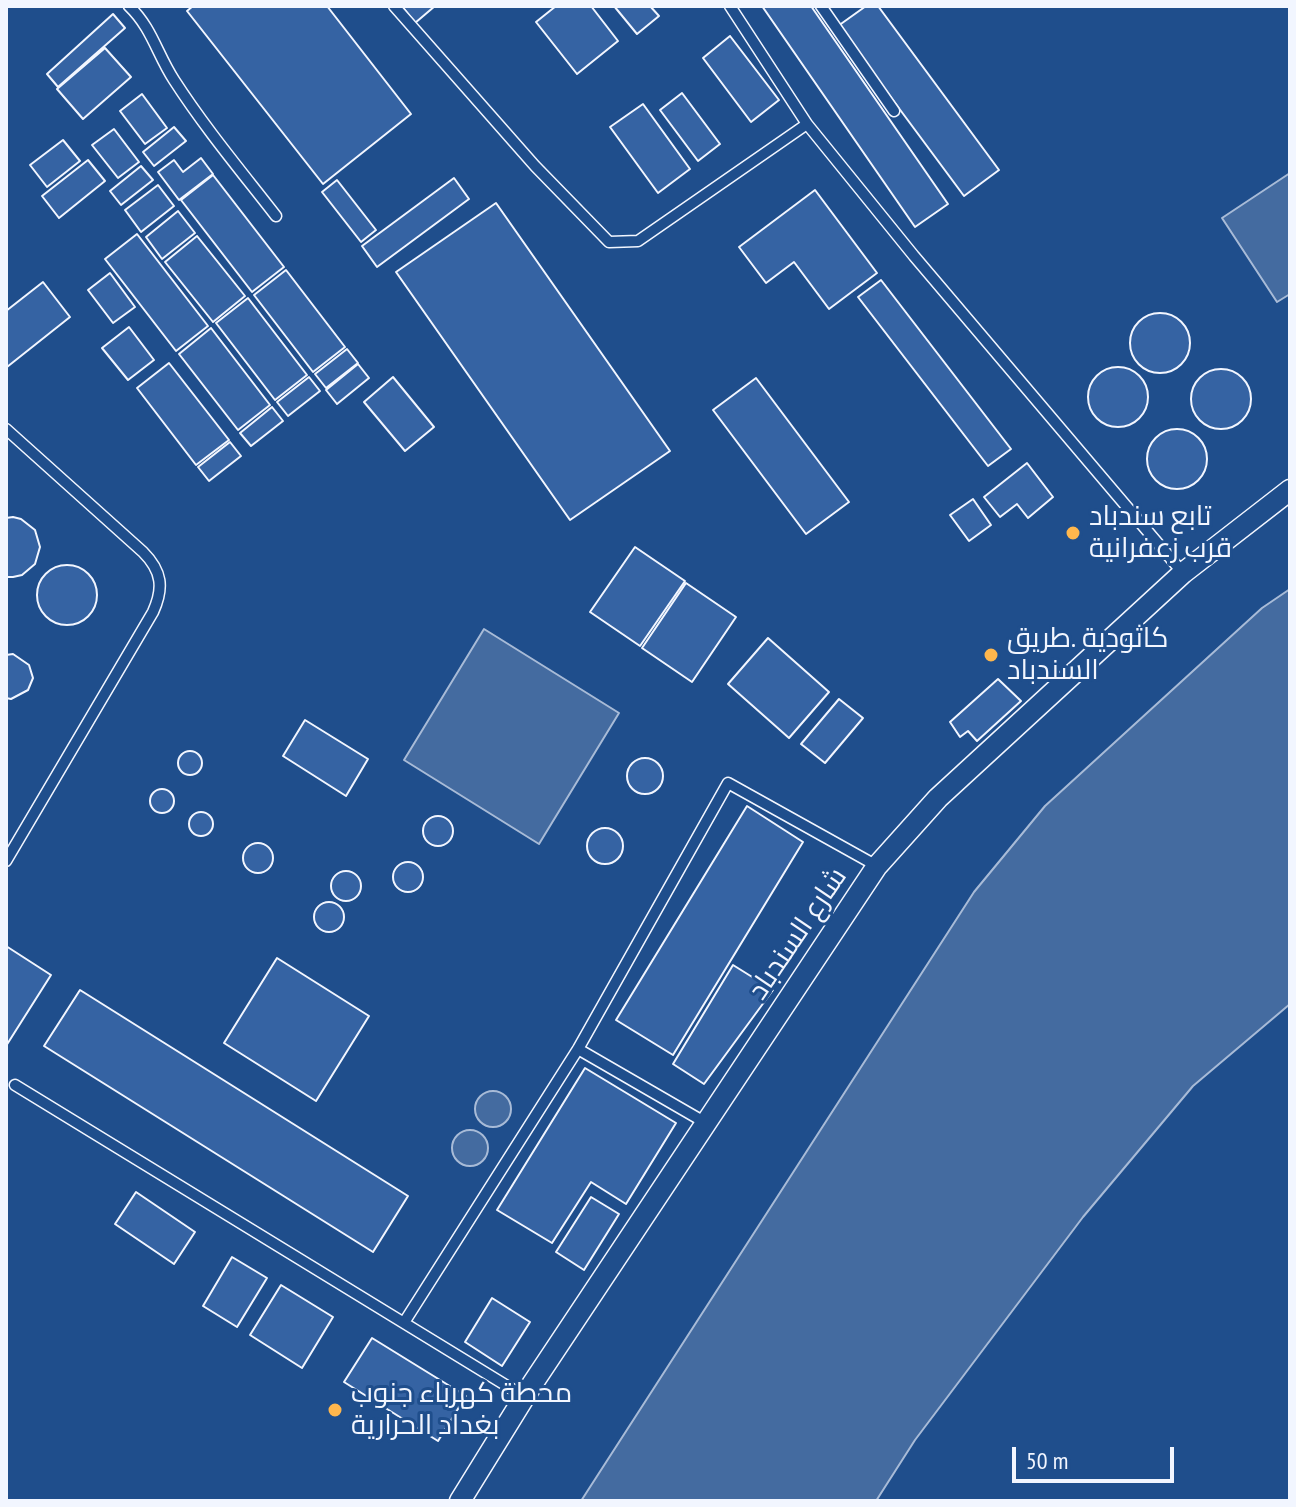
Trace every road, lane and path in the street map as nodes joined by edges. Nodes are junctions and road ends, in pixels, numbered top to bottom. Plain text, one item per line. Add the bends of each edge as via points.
1 (129, 6) edge
2 (394, 6) edge
3 (730, 6) edge
4 (821, 6) edge
5 (894, 111) dead end
6 (807, 124) junction
7 (276, 216) dead end
8 (6, 429) edge
9 (1290, 490) edge
10 (1183, 573) junction
11 (8, 854) edge
12 (877, 866) junction
13 (578, 1049) junction
14 (15, 1085) dead end
15 (706, 1123) junction
16 (405, 1321) junction
17 (525, 1397) junction
18 (460, 1501) edge

1 - 7 lane via 144,20 171,77
2 - 6 lane via 609,242 638,241
3 - 6 lane
4 - 5 lane
6 - 10 lane
8 - 11 lane via 143,552 161,580 153,612
9 - 10 street, شارع السندباد
10 - 12 street, شارع السندباد via 938,798
12 - 13 lane via 728,783
12 - 15 street, شارع السندباد
13 - 15 lane
13 - 16 lane
14 - 16 lane
15 - 17 street, شارع السندباد
16 - 17 lane
17 - 18 street, شارع السندباد

